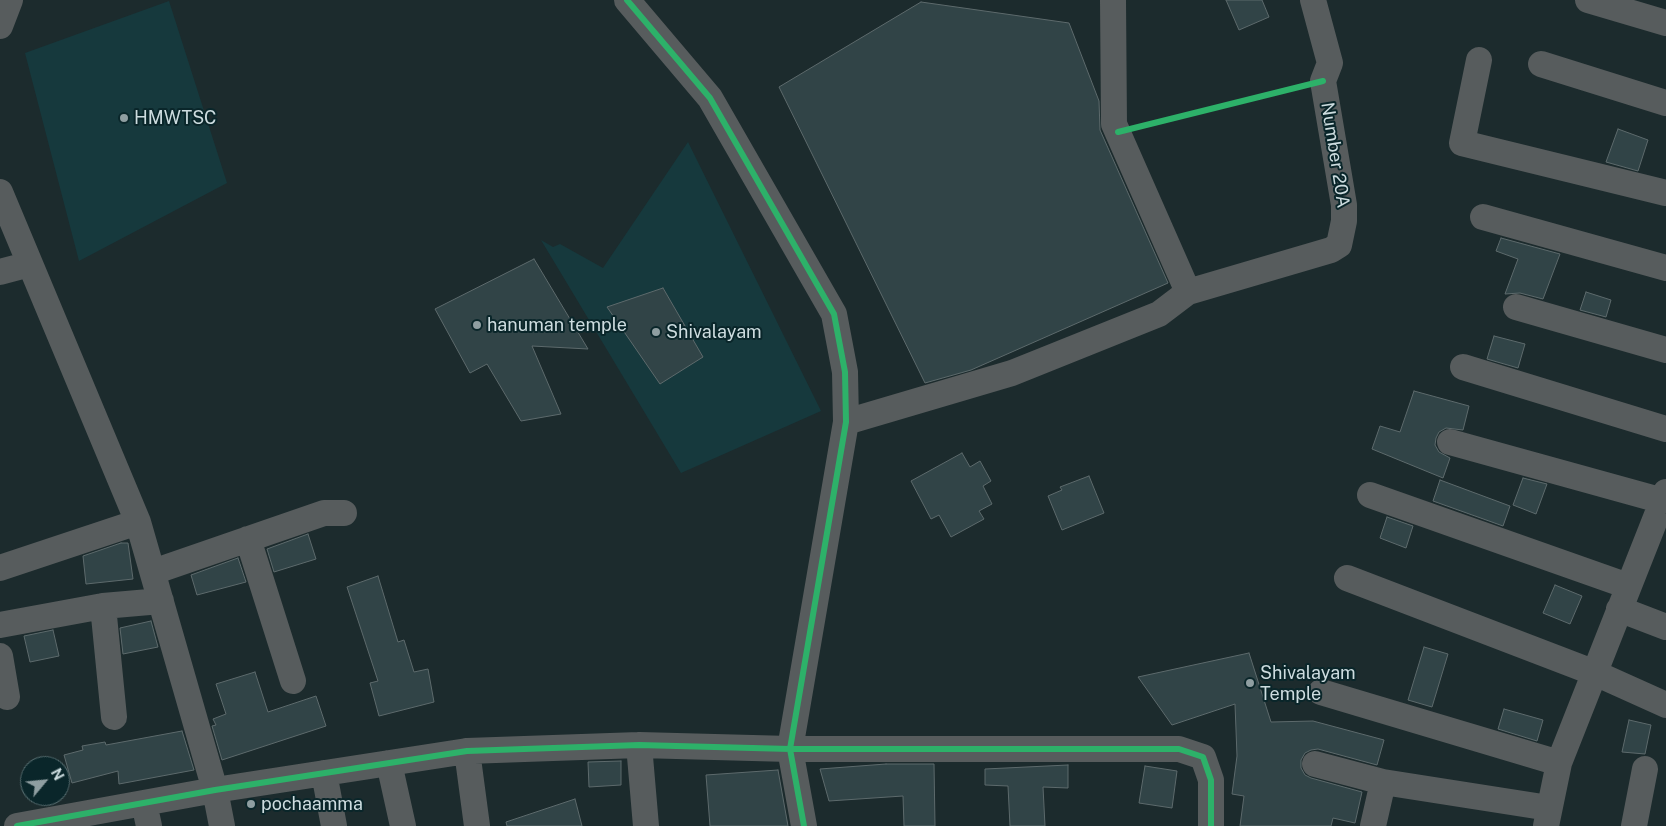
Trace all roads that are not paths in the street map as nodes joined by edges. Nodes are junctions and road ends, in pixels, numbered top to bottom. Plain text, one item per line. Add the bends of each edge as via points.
1 (10, 0) edge
2 (627, 0) edge
3 (1113, 0) edge
4 (1313, 0) edge
5 (1588, 0) edge
6 (1666, 23) edge
7 (0, 26) edge
8 (1479, 60) dead end
9 (1541, 64) dead end
10 (1666, 103) edge
11 (0, 192) edge
12 (1666, 193) edge
13 (1483, 217) dead end
14 (30, 264) junction
15 (1666, 268) edge
16 (0, 272) edge
17 (1188, 292) junction
18 (1516, 307) dead end
19 (1666, 350) edge
20 (1463, 367) dead end
21 (846, 422) junction
22 (1666, 429) edge
23 (1450, 442) dead end
24 (1370, 495) dead end
25 (1664, 496) edge
26 (344, 513) dead end
27 (138, 522) junction
28 (1659, 532) edge
29 (248, 539) junction
30 (0, 568) edge
31 (153, 572) junction
32 (1347, 578) dead end
33 (1624, 598) junction
34 (161, 601) junction
35 (103, 606) junction
36 (0, 625) edge
37 (1666, 627) edge
38 (0, 656) edge
39 (1595, 673) junction
40 (293, 681) dead end
41 (1321, 692) dead end
42 (7, 697) dead end
43 (1666, 705) edge
44 (114, 717) dead end
45 (639, 746) junction
46 (790, 749) junction
47 (466, 752) junction
48 (389, 763) junction
49 (1559, 763) junction
50 (1315, 764) dead end
51 (1645, 769) dead end
52 (324, 773) junction
53 (1383, 782) junction
54 (214, 790) junction
55 (147, 814) edge
56 (1548, 817) edge
57 (58, 822) edge
58 (17, 826) edge
59 (222, 826) edge
60 (334, 826) edge
61 (403, 826) edge
62 (477, 826) edge
63 (646, 826) edge
64 (804, 826) edge
65 (1210, 826) edge
66 (1372, 826) edge
67 (1634, 826) edge

1 - 7 street
2 - 21 street via 710,98 834,314 845,372
3 - 17 street via 1114,124
4 - 17 street, Number 20A via 1330,63 1323,81 1344,205 1339,245
5 - 6 street
8 - 12 street via 1462,143
9 - 10 street
11 - 14 street
13 - 15 street
14 - 16 street
14 - 27 street
17 - 21 street via 1159,314 1012,373
18 - 19 street
20 - 22 street
21 - 46 street
23 - 25 street
24 - 33 street
25 - 28 street
26 - 29 street via 324,513
27 - 30 street
27 - 31 street
28 - 33 street
29 - 31 street
29 - 40 street
31 - 34 street
32 - 39 street
33 - 37 street
33 - 39 street
34 - 35 street
34 - 54 street
35 - 36 street
35 - 44 street
38 - 42 street
39 - 43 street
39 - 49 street
41 - 49 street
45 - 46 street
45 - 47 street
45 - 63 street
46 - 64 street
46 - 65 street via 1179,749 1203,757 1211,780
47 - 48 street
47 - 62 street
48 - 52 street
48 - 61 street
49 - 56 street
50 - 53 street
51 - 67 street
52 - 54 street
52 - 60 street
53 - 56 street
53 - 66 street
54 - 55 street
54 - 59 street
55 - 57 street
57 - 58 street

